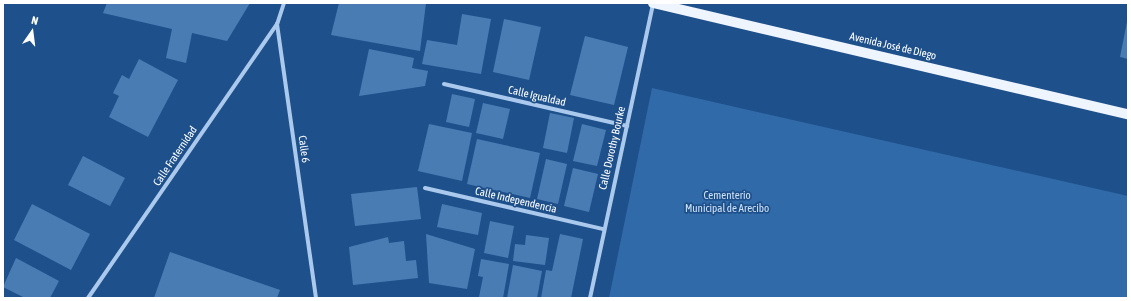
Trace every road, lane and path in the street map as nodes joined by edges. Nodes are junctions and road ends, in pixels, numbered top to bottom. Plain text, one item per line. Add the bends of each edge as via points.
1 (284, 3) edge
2 (653, 3) edge
3 (277, 24) junction
4 (444, 84) dead end
5 (1128, 114) edge
6 (627, 126) junction
7 (425, 188) dead end
8 (603, 229) junction
9 (88, 298) edge
10 (316, 298) edge
11 (590, 298) edge

1 - 3 street, Calle 6
2 - 5 main road, Avenida José de Diego
2 - 6 street, Calle Dorothy Bourke
3 - 9 street, Calle Fraternidad
3 - 10 street, Calle 6
4 - 6 street, Calle Igualdad
6 - 8 street, Calle Dorothy Bourke
7 - 8 street, Calle Independencia
8 - 11 street, Calle Dorothy Bourke

